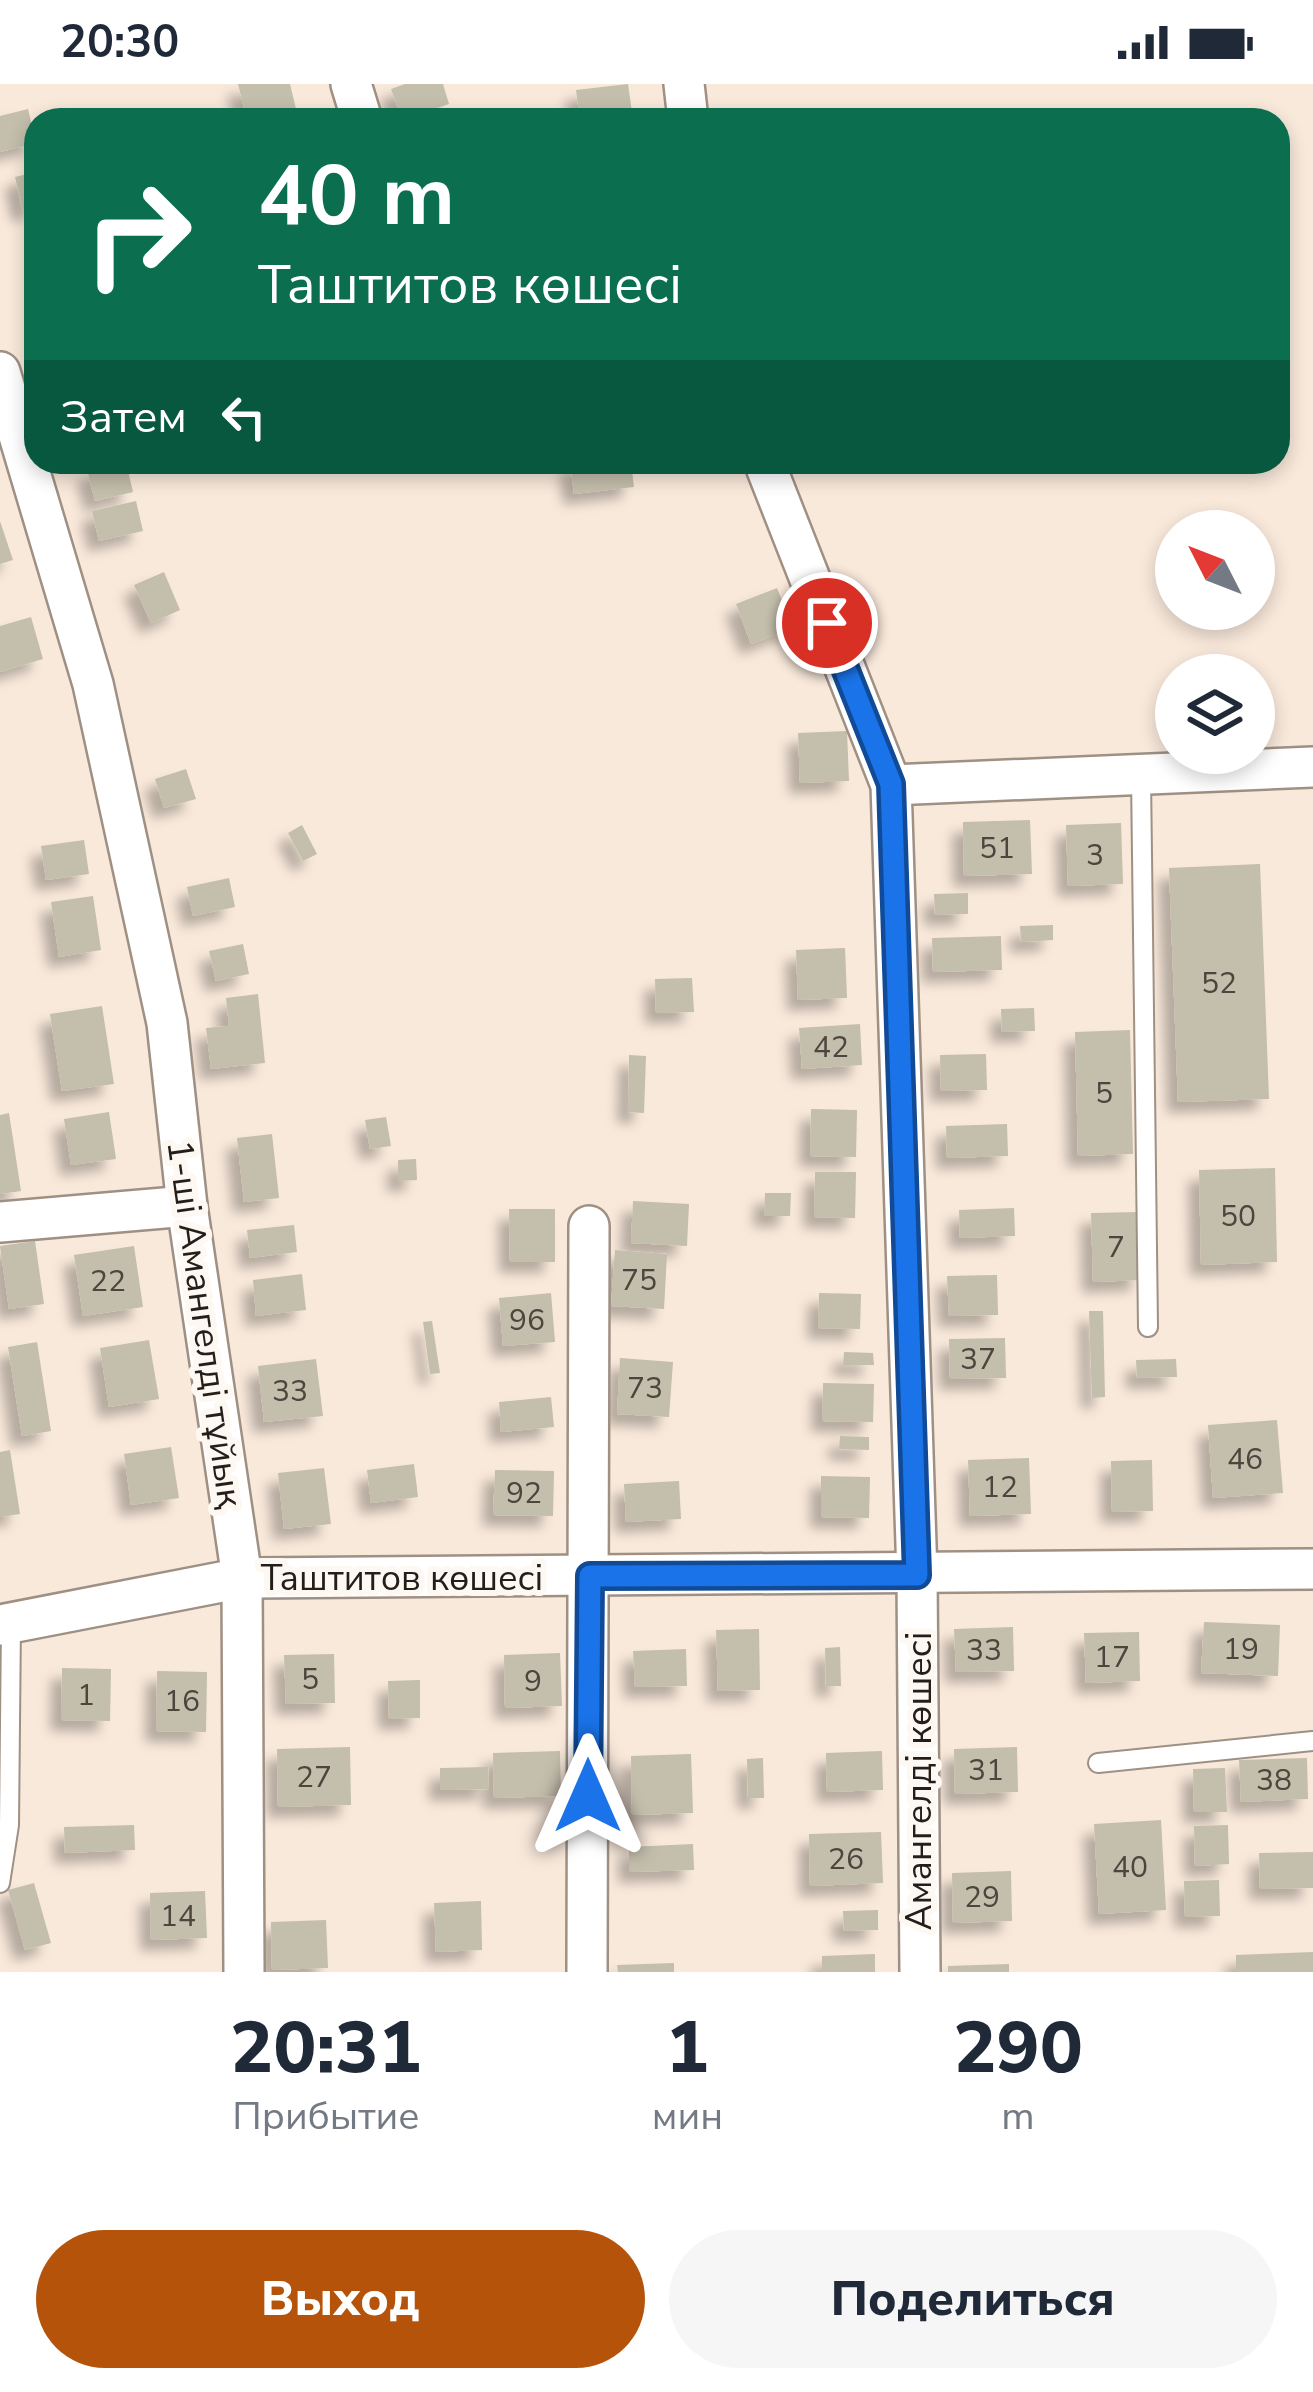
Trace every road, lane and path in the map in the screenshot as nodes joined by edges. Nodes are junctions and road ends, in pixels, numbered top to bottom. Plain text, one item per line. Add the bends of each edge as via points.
1 (0, 372) edge
2 (24, 453) edge
3 (30, 474) edge
4 (769, 474) edge
5 (1313, 766) edge
6 (1141, 776) junction
7 (891, 784) junction
8 (187, 1206) junction
9 (0, 1222) edge
10 (590, 1226) dead end
11 (1148, 1327) dead end
12 (1313, 1569) edge
13 (917, 1575) junction
14 (590, 1576) junction
15 (242, 1578) junction
16 (5, 1624) edge
17 (1313, 1741) edge
18 (1098, 1762) dead end
19 (0, 1882) edge
20 (244, 1972) edge
21 (587, 1972) edge
22 (920, 1972) edge

1 - 2 street, 1-ші Амангелді тұйық
3 - 8 street, 1-ші Амангелді тұйық via 93,684 167,1023
4 - 7 street, Амангелді көшесі
5 - 6 street
6 - 7 street
6 - 11 lane
7 - 13 street, Амангелді көшесі
8 - 9 street
8 - 15 street, 1-ші Амангелді тұйық
10 - 14 street
12 - 13 street, Таштитов көшесі
13 - 14 street, Таштитов көшесі
13 - 22 street, Амангелді көшесі
14 - 15 street, Таштитов көшесі
14 - 21 street
15 - 16 street, Таштитов көшесі
15 - 20 street, 1-ші Амангелді тұйық
16 - 19 lane via 9,1825
17 - 18 lane

